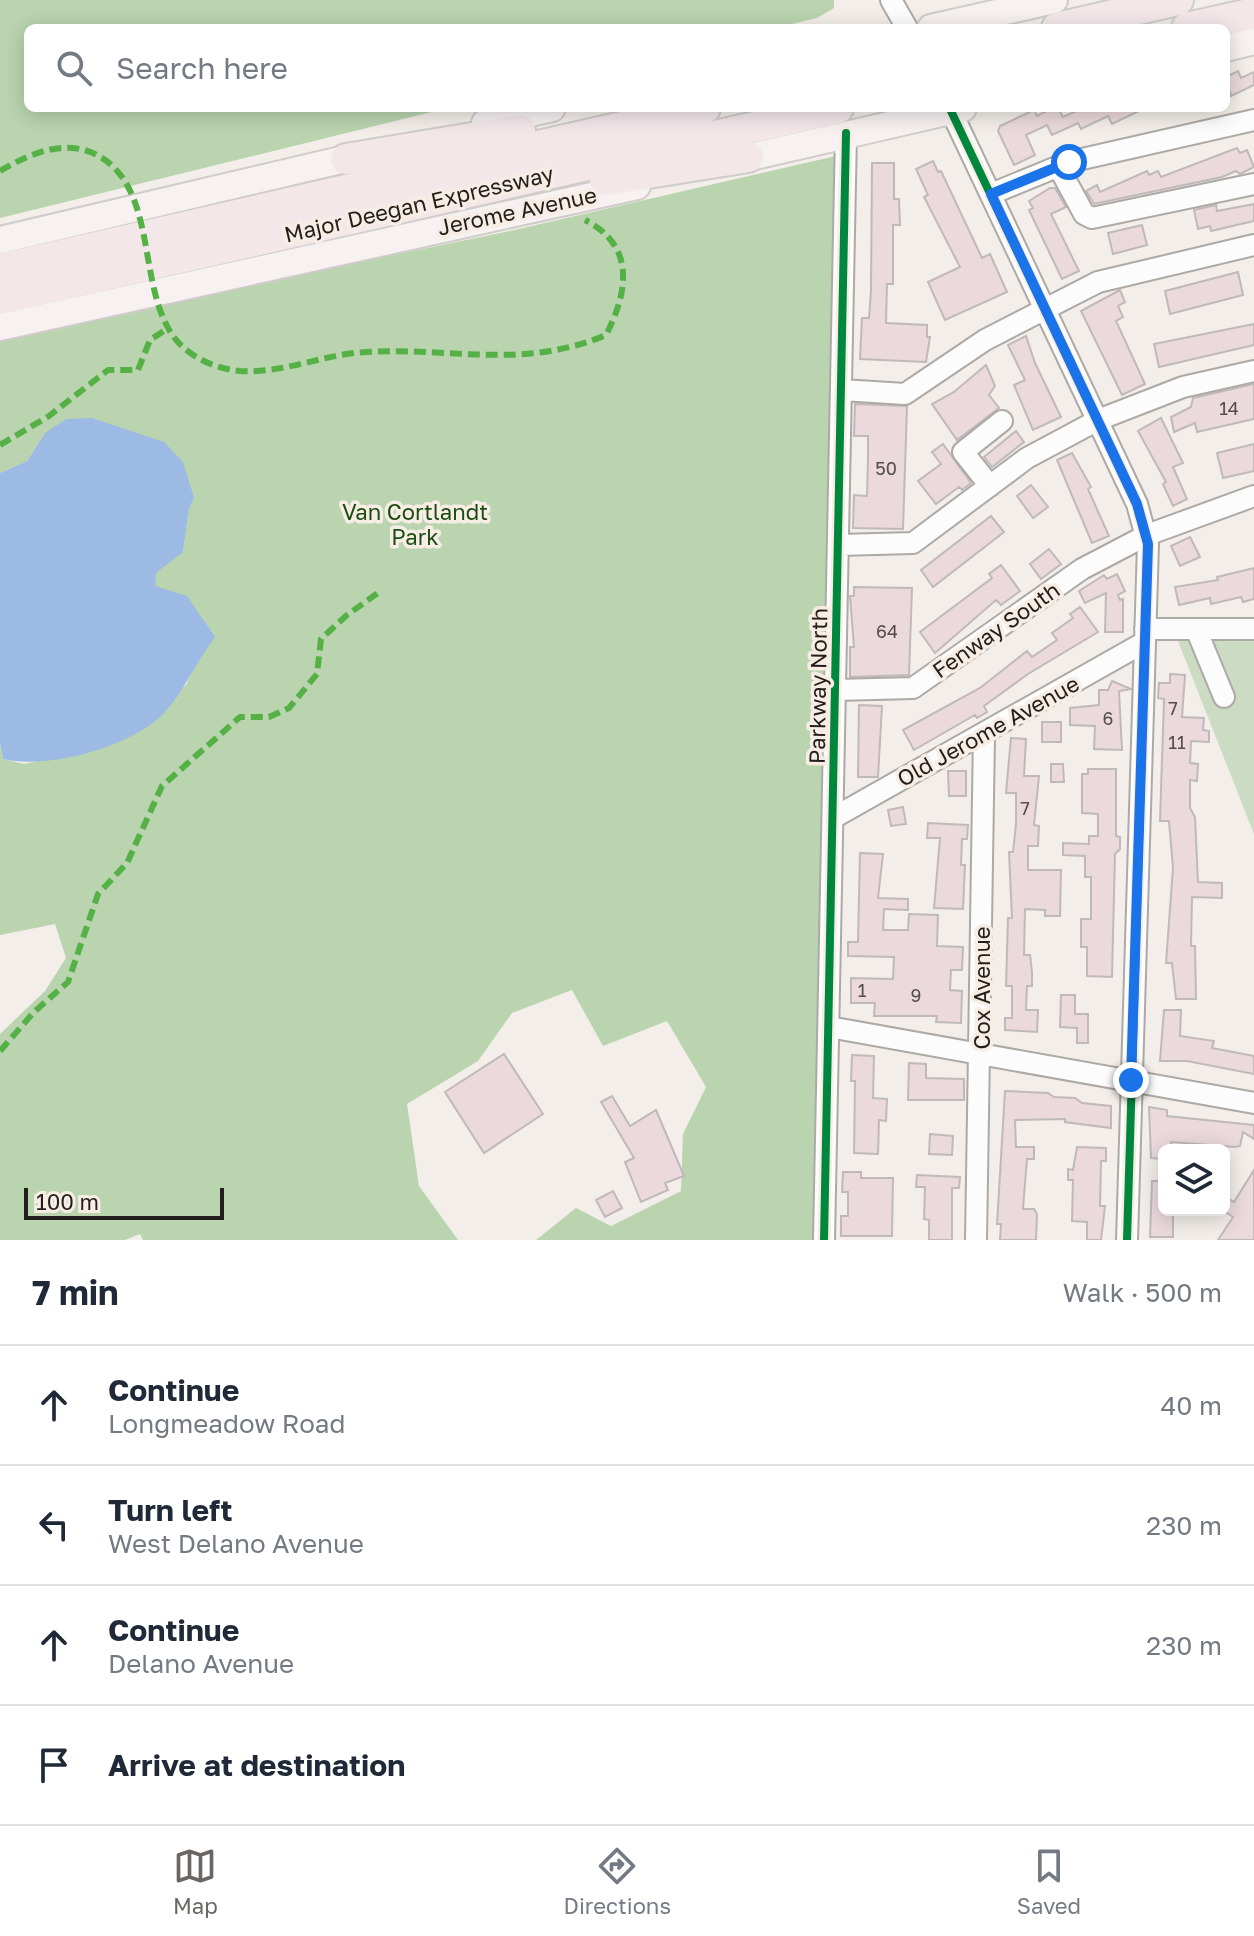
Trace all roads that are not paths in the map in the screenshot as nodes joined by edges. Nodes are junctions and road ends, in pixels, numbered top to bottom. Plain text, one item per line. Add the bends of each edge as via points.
1 (891, 0) edge
2 (1054, 0) edge
3 (1178, 0) edge
4 (1254, 13) edge
5 (905, 24) edge
6 (949, 24) edge
7 (1074, 24) edge
8 (1205, 24) edge
9 (1254, 41) edge
10 (1230, 47) edge
11 (536, 112) edge
12 (615, 112) edge
13 (687, 112) edge
14 (928, 112) edge
15 (958, 112) edge
16 (1254, 120) edge
17 (842, 121) edge
18 (748, 157) junction
19 (346, 159) junction
20 (1058, 166) junction
21 (1254, 184) edge
22 (991, 194) junction
23 (405, 207) junction
24 (0, 240) edge
25 (1254, 245) edge
26 (0, 269) edge
27 (0, 299) edge
28 (1045, 308) junction
29 (0, 327) edge
30 (1254, 371) edge
31 (842, 390) junction
32 (1098, 420) junction
33 (1002, 421) dead end
34 (990, 486) junction
35 (1254, 496) edge
36 (1147, 535) junction
37 (839, 545) junction
38 (1196, 629) junction
39 (1254, 629) edge
40 (1144, 636) junction
41 (836, 690) junction
42 (1224, 697) dead end
43 (984, 735) junction
44 (833, 818) junction
45 (829, 1027) junction
46 (981, 1052) junction
47 (1131, 1080) junction
48 (1254, 1103) edge
49 (824, 1240) edge
50 (976, 1240) edge
51 (1127, 1240) edge

1 - 5 street
2 - 6 main road
3 - 7 highway
4 - 8 highway
9 - 10 main road
11 - 19 main road
12 - 19 highway
13 - 26 highway, Major Deegan Expressway
14 - 17 main road, Jerome Avenue
15 - 22 street
16 - 20 street
17 - 18 main road, Jerome Avenue
17 - 23 highway, Major Deegan Expressway
17 - 31 street, Parkway North
18 - 23 highway via 500,200
18 - 29 main road, Jerome Avenue
19 - 24 main road
20 - 21 street via 1084,214 1092,218
20 - 22 street
22 - 28 street
23 - 27 highway, Major Deegan Expressway
25 - 28 street via 1098,282
28 - 31 street via 985,340 905,394
28 - 32 street
30 - 32 street via 1183,387
31 - 37 street, Parkway North
32 - 34 street via 1027,458
32 - 36 street
33 - 34 street via 963,452
34 - 37 street via 913,543
35 - 36 street, Fenway South
36 - 40 street
36 - 41 street, Fenway South via 1082,569 913,688
37 - 41 street, Parkway North
38 - 39 street
38 - 40 street
38 - 42 street
40 - 43 street, Old Jerome Avenue
40 - 47 street
41 - 44 street, Parkway North
43 - 44 street, Old Jerome Avenue
43 - 46 street, Cox Avenue
44 - 45 street, Parkway North
45 - 46 street
45 - 49 street, Parkway North
46 - 47 street
46 - 50 street, Cox Avenue
47 - 48 street
47 - 51 street

